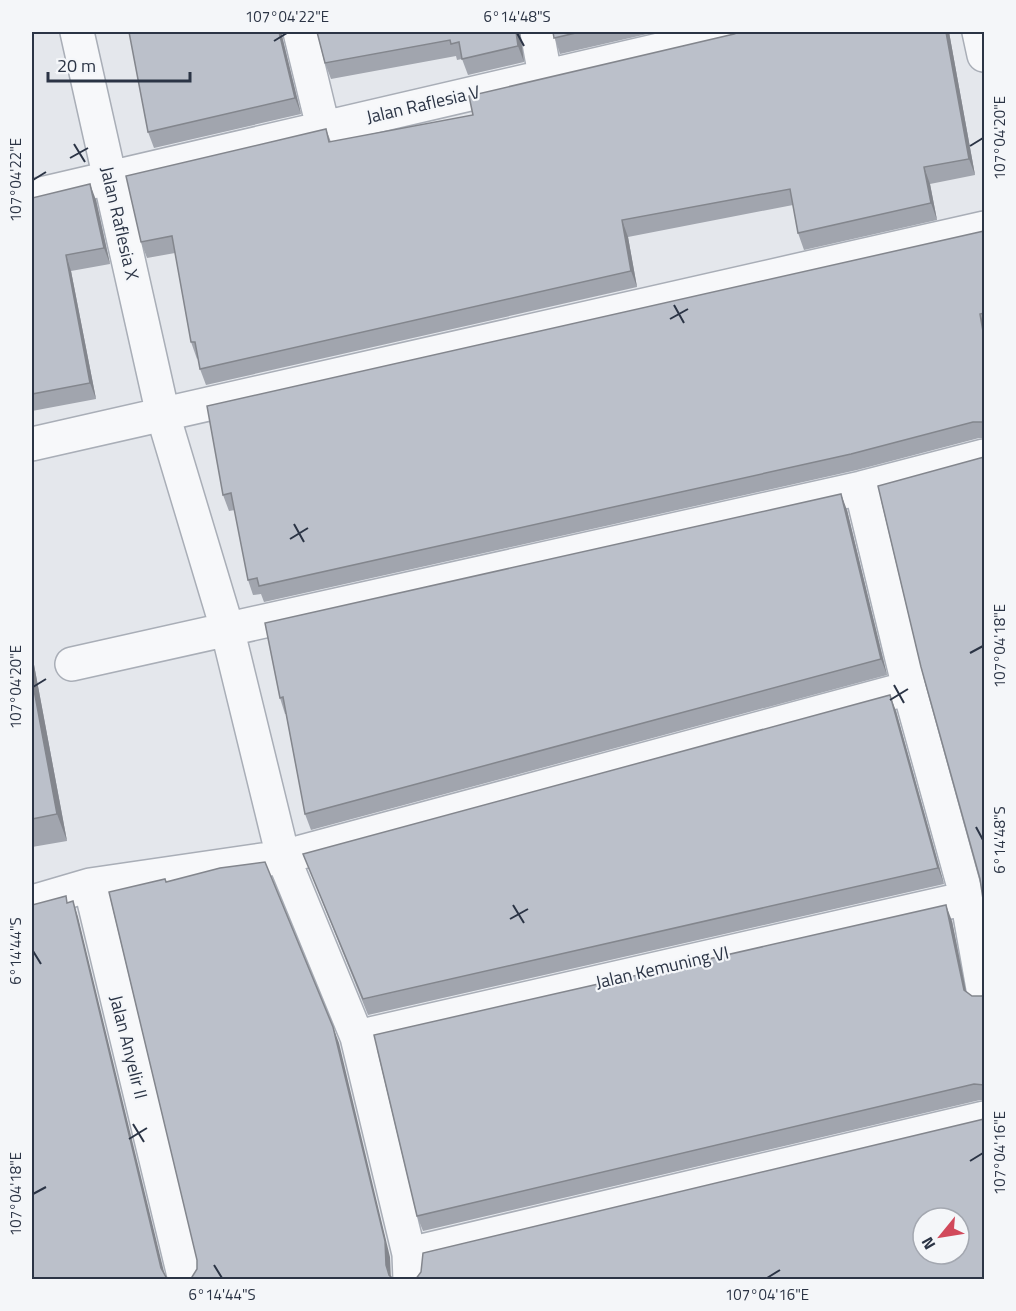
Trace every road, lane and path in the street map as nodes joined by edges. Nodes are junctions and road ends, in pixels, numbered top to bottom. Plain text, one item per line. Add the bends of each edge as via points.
1 (76, 32) edge
2 (300, 32) edge
3 (537, 32) edge
4 (736, 32) edge
5 (979, 32) edge
6 (984, 55) edge
7 (545, 75) junction
8 (323, 127) junction
9 (109, 177) junction
10 (32, 196) edge
11 (984, 228) edge
12 (163, 415) junction
13 (32, 444) edge
14 (984, 456) edge
15 (861, 488) junction
16 (227, 628) junction
17 (72, 664) dead end
18 (909, 688) junction
19 (283, 857) junction
20 (90, 885) junction
21 (967, 897) junction
22 (32, 902) edge
23 (984, 994) edge
24 (357, 1037) junction
25 (984, 1118) edge
26 (410, 1267) edge
27 (184, 1280) edge

1 - 9 street, Jalan Raflesia X
2 - 8 street
3 - 7 street
4 - 7 street, Jalan Raflesia V
5 - 6 street
7 - 8 street, Jalan Raflesia V
8 - 9 street, Jalan Raflesia V
9 - 10 street, Jalan Raflesia V
9 - 12 street, Jalan Raflesia X
11 - 12 street
12 - 13 street
12 - 16 street, Jalan Raflesia X
14 - 15 street
15 - 16 street
15 - 18 street
16 - 17 street
16 - 19 street, Jalan Raflesia X
18 - 19 street
18 - 21 street
19 - 20 street
19 - 24 street, Jalan Raflesia X
20 - 22 street
20 - 27 street, Jalan Anyelir II
21 - 23 street
21 - 24 street, Jalan Kemuning VI
24 - 26 street, Jalan Raflesia X
25 - 26 street

